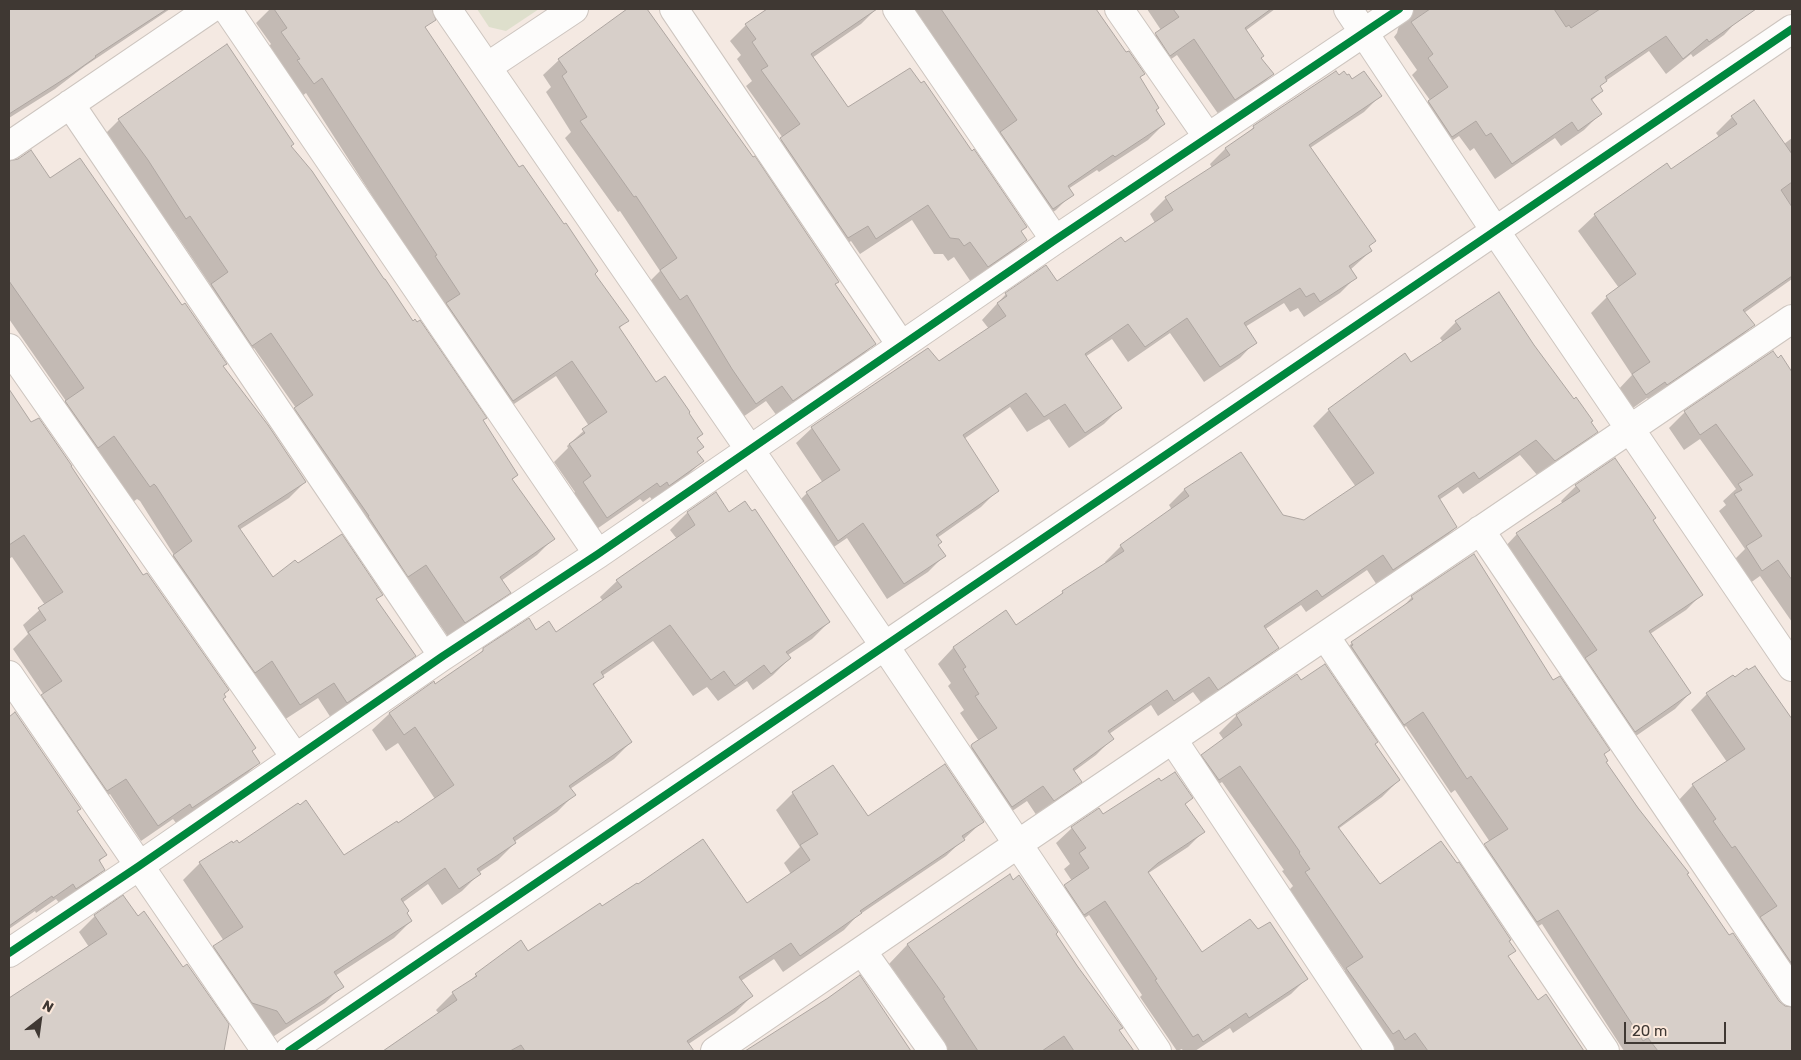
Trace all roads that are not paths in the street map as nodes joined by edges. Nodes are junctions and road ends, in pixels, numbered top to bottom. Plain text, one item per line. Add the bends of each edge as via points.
1 (210, 9) edge
2 (227, 9) edge
3 (447, 9) edge
4 (574, 9) edge
5 (674, 9) edge
6 (897, 9) edge
7 (1119, 9) edge
8 (1348, 9) edge
9 (1399, 9) edge
10 (1792, 29) edge
11 (1364, 32) junction
12 (488, 67) junction
13 (70, 104) junction
14 (1207, 136) junction
15 (9, 146) edge
16 (1496, 232) junction
17 (1055, 240) junction
18 (1789, 329) edge
19 (901, 345) junction
20 (9, 348) edge
21 (1630, 429) junction
22 (749, 450) junction
23 (1480, 530) junction
24 (598, 554) junction
25 (1325, 636) junction
26 (884, 646) junction
27 (443, 656) junction
28 (1792, 667) edge
29 (9, 675) edge
30 (1173, 740) junction
31 (295, 757) junction
32 (1018, 844) junction
33 (140, 866) junction
34 (862, 951) junction
35 (9, 953) edge
36 (1792, 992) edge
37 (266, 1051) edge
38 (289, 1051) edge
39 (715, 1051) edge
40 (933, 1051) edge
41 (1157, 1051) edge
42 (1380, 1051) edge
43 (1605, 1051) edge

1 - 13 street
2 - 24 street
3 - 12 street
4 - 12 street
5 - 19 street
6 - 17 street
7 - 14 street
8 - 11 street
9 - 11 street
10 - 16 street
11 - 14 street
11 - 16 street
12 - 22 street
13 - 15 street
13 - 27 street
14 - 17 street
16 - 21 street
16 - 26 street
17 - 19 street
18 - 21 street
19 - 22 street
20 - 31 street
21 - 23 street
21 - 28 street
22 - 24 street
22 - 26 street
23 - 25 street
23 - 36 street
24 - 27 street
25 - 30 street
25 - 43 street
26 - 32 street
26 - 38 street
27 - 31 street
29 - 33 street
30 - 32 street
30 - 42 street
31 - 33 street
32 - 34 street
32 - 41 street
33 - 35 street
33 - 37 street
34 - 39 street
34 - 40 street

